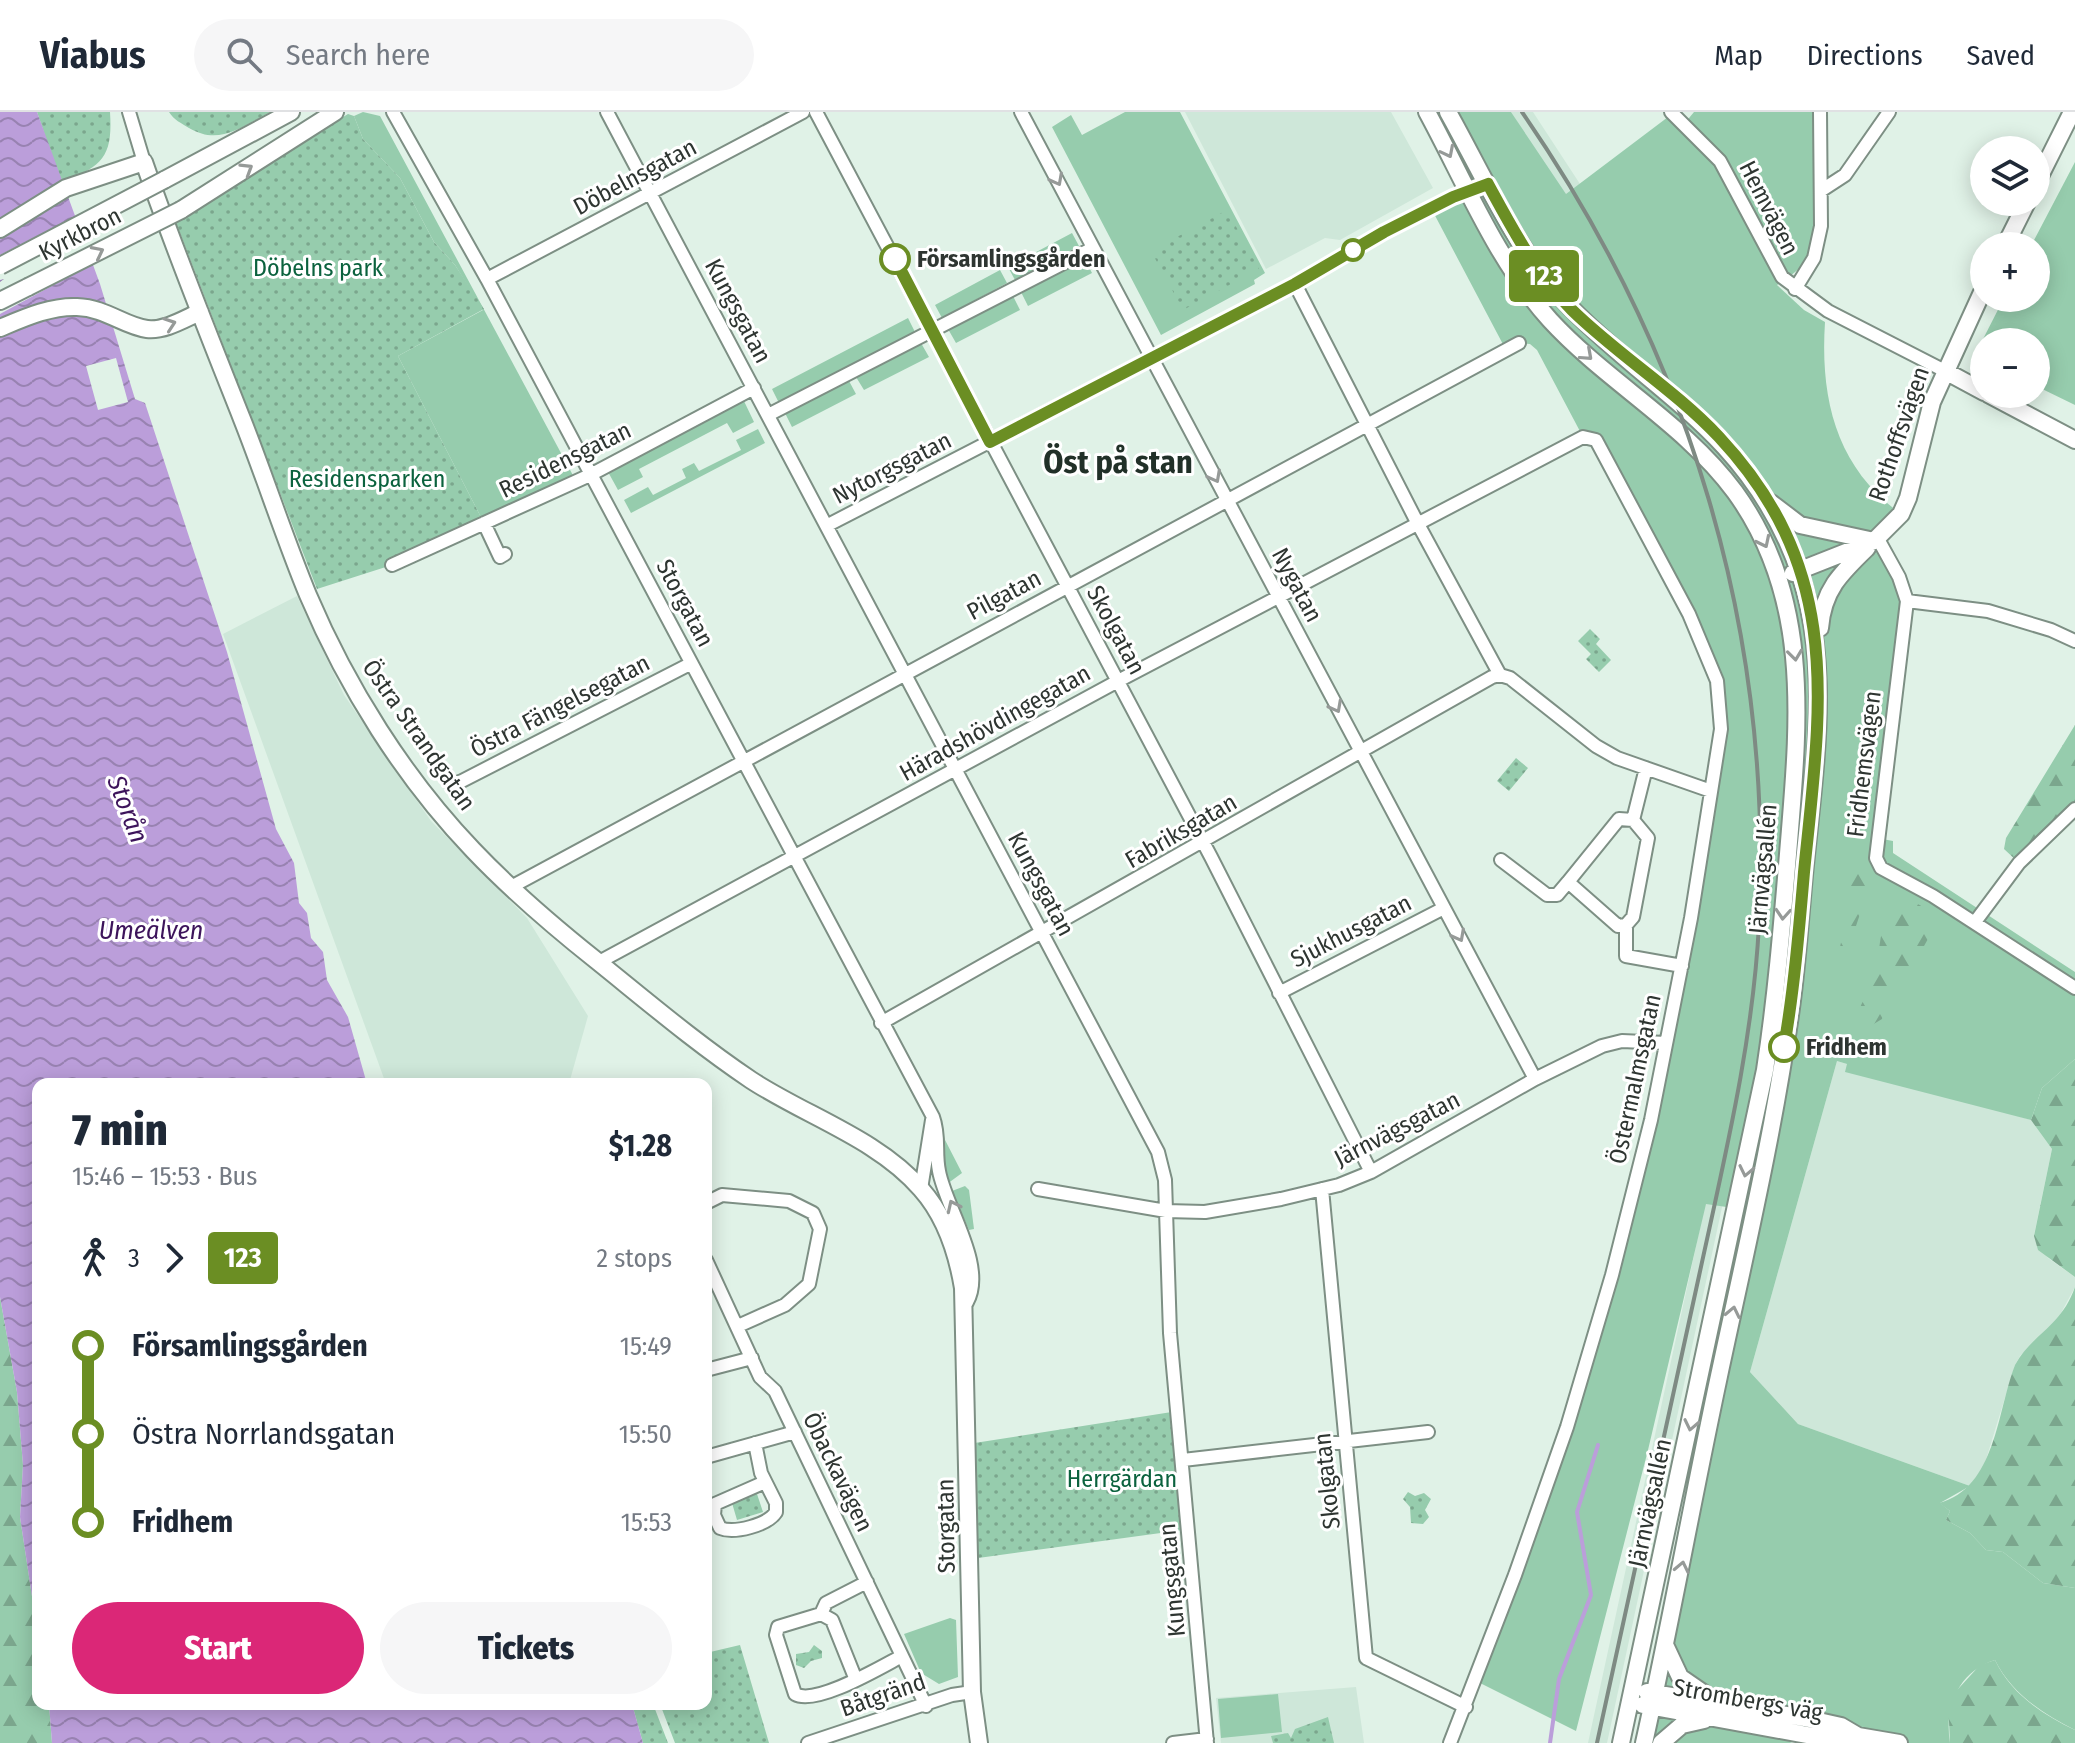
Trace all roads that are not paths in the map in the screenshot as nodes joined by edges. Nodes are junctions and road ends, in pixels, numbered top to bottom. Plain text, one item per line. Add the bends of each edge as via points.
1 (129, 112) edge
2 (291, 112) edge
3 (335, 112) edge
4 (393, 112) edge
5 (607, 112) edge
6 (803, 112) edge
7 (816, 112) edge
8 (1021, 112) edge
9 (1427, 112) edge
10 (1448, 112) edge
11 (1820, 112) edge
12 (1889, 112) edge
13 (2072, 112) edge
14 (1679, 115) edge
15 (2050, 156) edge
16 (144, 162) junction
17 (1488, 184) junction
18 (1822, 190) junction
19 (1469, 193) junction
20 (651, 194) junction
21 (0, 229) edge
22 (1093, 248) junction
23 (0, 266) edge
24 (487, 279) junction
25 (1295, 284) junction
26 (1795, 289) junction
27 (0, 301) edge
28 (200, 312) junction
29 (1973, 312) edge
30 (0, 328) edge
31 (932, 331) junction
32 (1519, 343) dead end
33 (1152, 359) junction
34 (1945, 371) junction
35 (1970, 384) edge
36 (754, 388) junction
37 (2014, 408) edge
38 (768, 415) junction
39 (1369, 425) junction
40 (1583, 437) joint
41 (2075, 440) edge
42 (990, 442) junction
43 (590, 475) junction
44 (1764, 497) junction
45 (1228, 501) junction
46 (484, 523) junction
47 (1418, 524) junction
48 (828, 525) junction
49 (1876, 540) junction
50 (505, 554) dead end
51 (392, 565) dead end
52 (1800, 571) junction
53 (1780, 578) junction
54 (1067, 586) junction
55 (1278, 596) junction
56 (1907, 601) junction
57 (2075, 641) edge
58 (1819, 650) junction
59 (690, 664) junction
60 (907, 673) junction
61 (1500, 675) junction
62 (1118, 681) junction
63 (1361, 754) junction
64 (743, 762) junction
65 (1646, 768) junction
66 (956, 770) junction
67 (449, 782) dead end
68 (1711, 791) junction
69 (2075, 809) edge
70 (1633, 820) junction
71 (1204, 843) junction
72 (794, 856) junction
73 (1501, 860) dead end
74 (1568, 882) junction
75 (511, 887) junction
76 (1444, 908) junction
77 (1975, 922) junction
78 (1626, 925) junction
79 (1042, 933) junction
80 (599, 962) junction
81 (1682, 966) junction
82 (2075, 988) edge
83 (1279, 993) junction
84 (881, 1023) junction
85 (1666, 1043) junction
86 (1535, 1079) junction
87 (933, 1117) junction
88 (1371, 1172) junction
89 (921, 1189) junction
90 (1038, 1189) dead end
91 (1322, 1189) junction
92 (712, 1200) edge
93 (1166, 1211) junction
94 (712, 1272) edge
95 (964, 1308) junction
96 (738, 1326) junction
97 (752, 1358) junction
98 (712, 1368) edge
99 (795, 1432) junction
100 (1428, 1432) dead end
101 (1345, 1442) junction
102 (755, 1443) junction
103 (712, 1455) edge
104 (1183, 1460) junction
105 (765, 1482) junction
106 (867, 1582) junction
107 (821, 1614) junction
108 (1665, 1643) junction
109 (902, 1656) junction
110 (856, 1680) junction
111 (972, 1692) junction
112 (1632, 1694) junction
113 (1653, 1701) junction
114 (926, 1706) junction
115 (1466, 1707) junction
116 (1716, 1710) junction
117 (1207, 1741) edge
118 (809, 1743) edge
119 (979, 1743) edge
120 (1173, 1743) edge
121 (1450, 1743) edge
122 (1621, 1743) edge
123 (1644, 1743) edge
124 (1661, 1743) edge
125 (1899, 1743) edge

1 - 16 street
2 - 23 street, Kyrkbron, bridge
27 -> 3 street, Kyrkbron, bridge via 181,210
4 - 24 street, Storgatan
5 - 20 street, Kungsgatan
6 - 20 street, Döbelnsgatan
7 - 31 street, Skolgatan
8 -> 22 street, Nygatan
9 -> 19 street, Järnvägsallén
10 - 17 street, Järnvägsallén
11 - 18 street
12 - 18 street via 1845,175
13 - 15 street
14 - 26 street, Hemvägen via 1720,161 1775,269
16 - 21 street, Kyrkbron via 66,188
16 - 28 street, Östra Strandgatan
17 - 19 street, Nytorgsgatan
17 - 44 street, Järnvägsallén via 1555,291 1719,437
18 - 26 street via 1817,249
19 - 25 street, Nytorgsgatan via 1384,232
19 -> 53 street, Järnvägsallén via 1512,270 1549,318 1719,472 1748,513
20 - 24 street, Döbelnsgatan
20 - 36 street, Kungsgatan
22 - 31 street
22 - 33 street, Nygatan
24 - 43 street, Storgatan
25 - 33 street, Nytorgsgatan
25 - 39 street
26 - 34 street, Hemvägen
30 -> 28 street via 75,307 157,329
28 - 75 street, Östra Strandgatan via 309,597 340,662 435,807
29 - 34 street, Rothoffsvägen
31 - 38 street
31 - 42 street, Skolgatan
32 - 39 street, Pilgatan
33 - 42 street, Nytorgsgatan
33 -> 45 street, Nygatan
34 - 35 street
34 - 49 street, Rothoffsvägen via 1924,426 1908,498 1901,514
36 - 38 street, Kungsgatan
36 - 43 street, Residensgatan
37 - 41 street
38 - 48 street, Kungsgatan
39 - 45 street, Pilgatan
39 - 47 street
40 - 47 street, Häradshövdingegatan
40 - 68 street, Östermalmsgatan via 1601,447 1689,614 1717,681 1722,710
42 - 48 street, Nytorgsgatan
42 - 54 street, Skolgatan
43 - 46 street, Residensgatan
43 - 59 street, Storgatan
44 - 49 street via 1800,525
44 - 52 street, Järnvägsallén
45 - 54 street, Pilgatan
45 - 55 street, Nygatan
46 - 50 street via 500,557
46 - 51 street, Residensgatan
47 - 55 street, Häradshövdingegatan
47 - 61 street
48 - 60 street, Kungsgatan
49 - 52 street, Rothoffsvägen
49 - 56 street, Fridhemsvägen
49 - 58 street via 1825,596
52 - 53 street, Rothoffsvägen
52 - 58 street, Järnvägsallén
53 -> 112 street, Järnvägsallén via 1794,639 1799,719 1775,1007 1747,1166
54 - 60 street, Pilgatan
54 - 62 street, Skolgatan
55 - 62 street, Häradshövdingegatan
55 -> 63 street, Nygatan
56 - 57 street via 1988,611
56 - 77 street, Fridhemsvägen via 1876,858 1881,868
108 -> 58 street, Järnvägsallén via 1791,1008 1813,790
59 - 64 street, Storgatan
59 - 67 street, Östra Fängelsegatan via 458,783
60 - 64 street, Pilgatan
60 - 66 street, Kungsgatan
61 - 63 street, Fabriksgatan
61 - 65 street via 1596,746
62 - 66 street, Häradshövdingegatan
62 - 71 street, Skolgatan
63 - 71 street, Fabriksgatan
63 - 76 street, Nygatan
64 - 72 street, Storgatan
64 - 75 street, Pilgatan
65 - 68 street
65 - 70 street
66 - 72 street, Häradshövdingegatan
66 - 79 street, Kungsgatan
68 - 81 street, Östermalmsgatan
69 - 77 street via 2019,863
70 - 74 street via 1619,819
70 - 78 street via 1648,838 1633,917
71 - 79 street, Fabriksgatan
71 - 83 street, Skolgatan
72 - 80 street, Häradshövdingegatan
72 - 84 street, Storgatan
73 - 74 street via 1547,895 1557,895
74 - 78 street via 1618,926
75 - 80 street, Östra Strandgatan
76 - 83 street, Sjukhusgatan
76 -> 86 street, Nygatan
77 - 82 street, Fridhemsvägen
78 - 81 street via 1626,956
79 - 84 street, Fabriksgatan
79 - 93 street, Kungsgatan via 1158,1152
80 - 89 street, Östra Strandgatan via 707,1050 888,1160
81 - 85 street, Östermalmsgatan
83 - 88 street, Skolgatan
84 - 87 street, Storgatan
85 - 86 street, Järnvägsgatan via 1622,1041 1602,1046
85 - 115 street, Östermalmsgatan via 1623,1232 1575,1402
86 - 88 street, Järnvägsgatan
87 - 89 street
95 -> 87 street, Storgatan via 970,1296 968,1262 959,1219 940,1176 939,1132
88 - 91 street, Järnvägsgatan
89 - 95 street, Storgatan via 952,1243
90 - 93 street, Järnvägsgatan
91 - 93 street, Järnvägsgatan via 1205,1212
91 - 101 street, Skolgatan
92 - 96 street via 722,1195 789,1201 808,1210 819,1224 821,1237 809,1284 785,1305
93 - 104 street, Kungsgatan via 1170,1333
94 - 96 street, Öbackavägen
95 - 111 street, Storgatan
96 - 97 street, Öbackavägen
97 - 98 street
97 - 99 street, Öbackavägen
99 - 102 street
99 - 106 street, Öbackavägen
100 - 101 street
101 - 104 street
101 - 115 street, Skolgatan via 1366,1658
102 - 103 street
102 - 105 street
104 - 117 street, Kungsgatan
105 - 105 street via 776,1503 774,1517 730,1531 720,1528 715,1504
106 - 107 street via 826,1603
106 - 109 street, Öbackavägen
107 - 110 street via 832,1620
107 - 110 street via 776,1631 795,1694 804,1697
108 - 113 street, Järnvägsallén
108 - 116 street via 1680,1677
109 - 110 street
109 - 114 street, Öbackavägen
111 - 114 street, Båtgränd
111 - 119 street, Storgatan
112 - 113 street, Strombergs väg
112 - 122 street, Järnvägsallén
113 - 116 street, Strombergs väg
113 - 123 street, Järnvägsallén
114 - 118 street, Båtgränd
115 - 121 street, Östermalmsgatan
116 - 124 street via 1682,1725
116 - 125 street, Strombergs väg via 1840,1741 1858,1736
117 - 120 street

